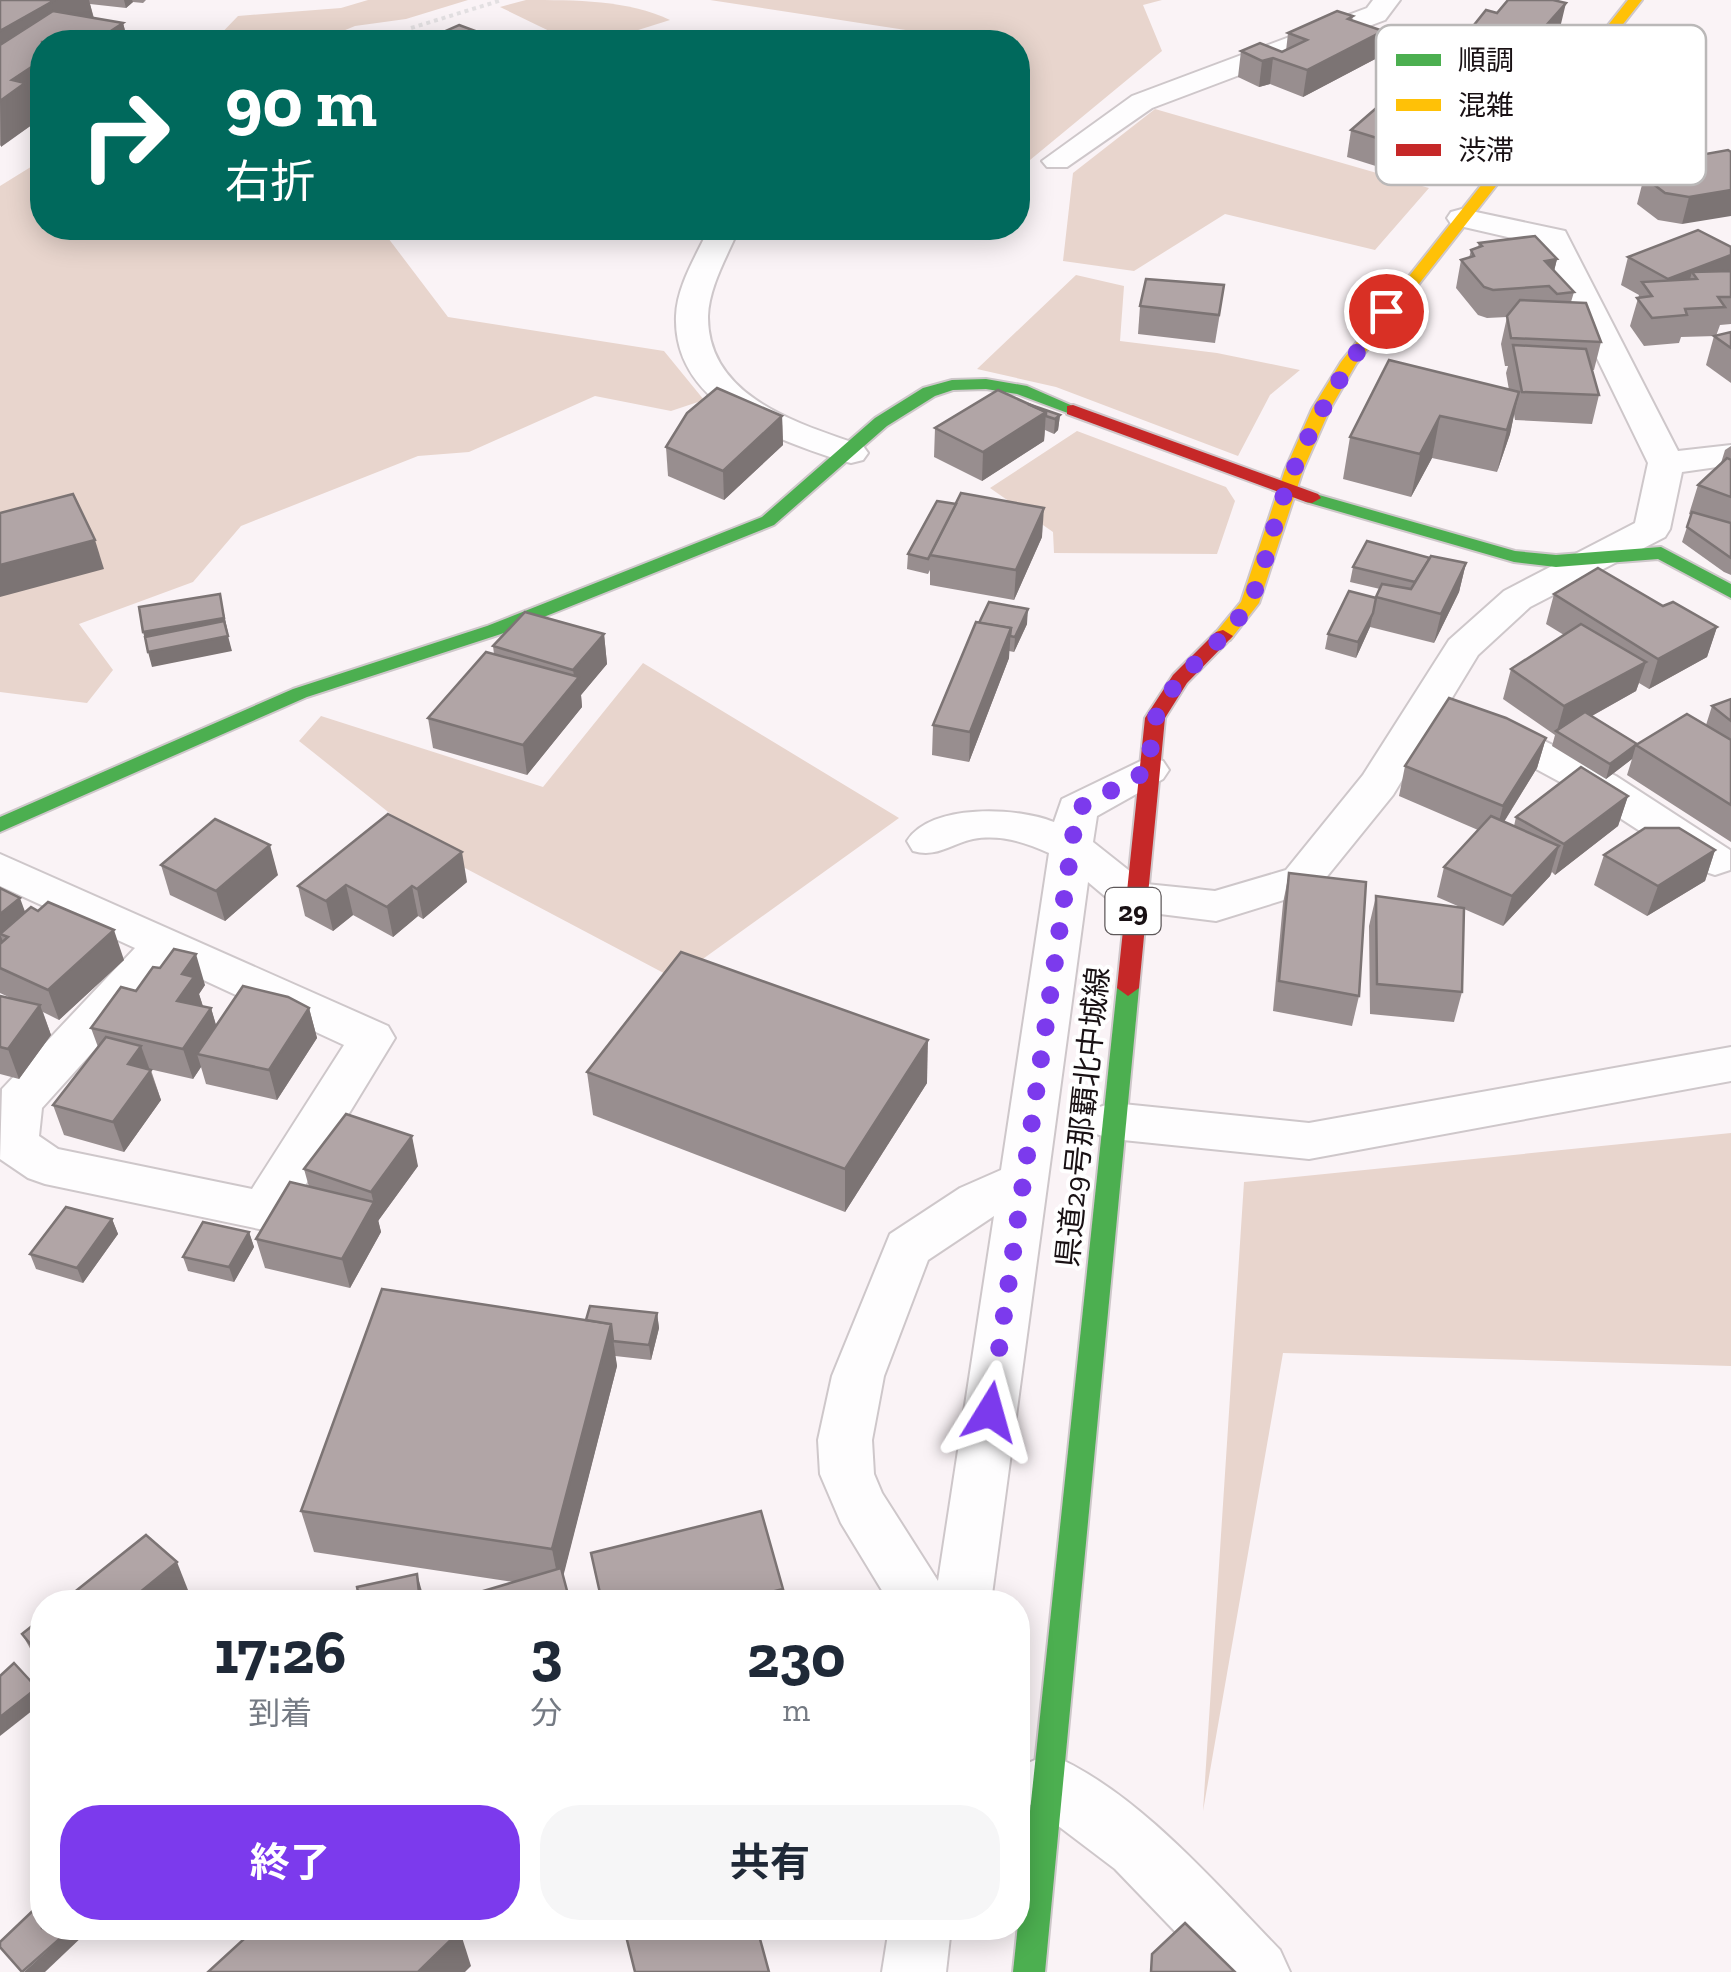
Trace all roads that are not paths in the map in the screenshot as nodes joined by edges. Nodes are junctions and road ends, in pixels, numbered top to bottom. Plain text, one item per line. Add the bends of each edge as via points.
1 (1387, 0) edge
2 (1634, 0) edge
3 (1614, 25) edge
4 (1056, 161) dead end
5 (1488, 185) edge
6 (1462, 218) junction
7 (719, 240) edge
8 (851, 453) junction
9 (1731, 455) edge
10 (1666, 463) junction
11 (1286, 490) junction
12 (1594, 558) junction
13 (1731, 592) edge
14 (1432, 697) junction
15 (1149, 770) junction
16 (0, 825) edge
17 (928, 842) dead end
18 (1070, 845) junction
19 (1715, 860) edge
20 (0, 869) edge
21 (1134, 898) junction
22 (166, 942) junction
23 (1731, 1064) edge
24 (1113, 1122) junction
25 (1021, 1182) junction
26 (912, 1590) edge
27 (965, 1590) edge
28 (1049, 1784) junction
29 (918, 1940) edge
30 (914, 1972) edge
31 (1029, 1972) edge
32 (1258, 1972) edge

1 - 4 street via 1376,14 1142,102
2 - 3 main road, 県道29号那覇北中城線 / 29
5 - 6 main road, 県道29号那覇北中城線 / 29
6 - 10 street via 1554,238
6 - 11 main road, 県道29号那覇北中城線 / 29 via 1349,362
7 - 8 street via 692,312 693,346 702,367 746,408
8 - 11 main road via 898,407 950,385 978,384 1021,390
8 - 16 main road via 768,521 494,630 300,692
9 - 10 street
10 - 12 street via 1652,529
11 - 12 main road via 1514,556
11 - 15 main road, 県道29号那覇北中城線 / 29 via 1250,603 1180,679 1156,718
12 - 13 main road via 1661,554
12 - 14 street via 1517,599 1463,648
14 - 19 street via 1600,786
14 - 21 street via 1378,785 1301,880 1216,906
15 - 18 street via 1077,809
15 - 21 main road, 県道29号那覇北中城線 / 29
17 - 18 street via 970,825 1022,826
18 - 21 street
18 - 25 street
20 - 22 street
21 - 24 main road, 県道29号那覇北中城線 / 29
22 - 22 street via 372,1038 264,1211 45,1166 14,1144 19,1102
23 - 24 street via 1310,1141
24 - 28 main road, 県道29号那覇北中城線 / 29
25 - 26 street via 908,1248 858,1376 844,1440 846,1474
25 - 27 street
28 - 31 main road, 県道29号那覇北中城線 / 29
28 - 32 street via 1138,1848
29 - 30 street

